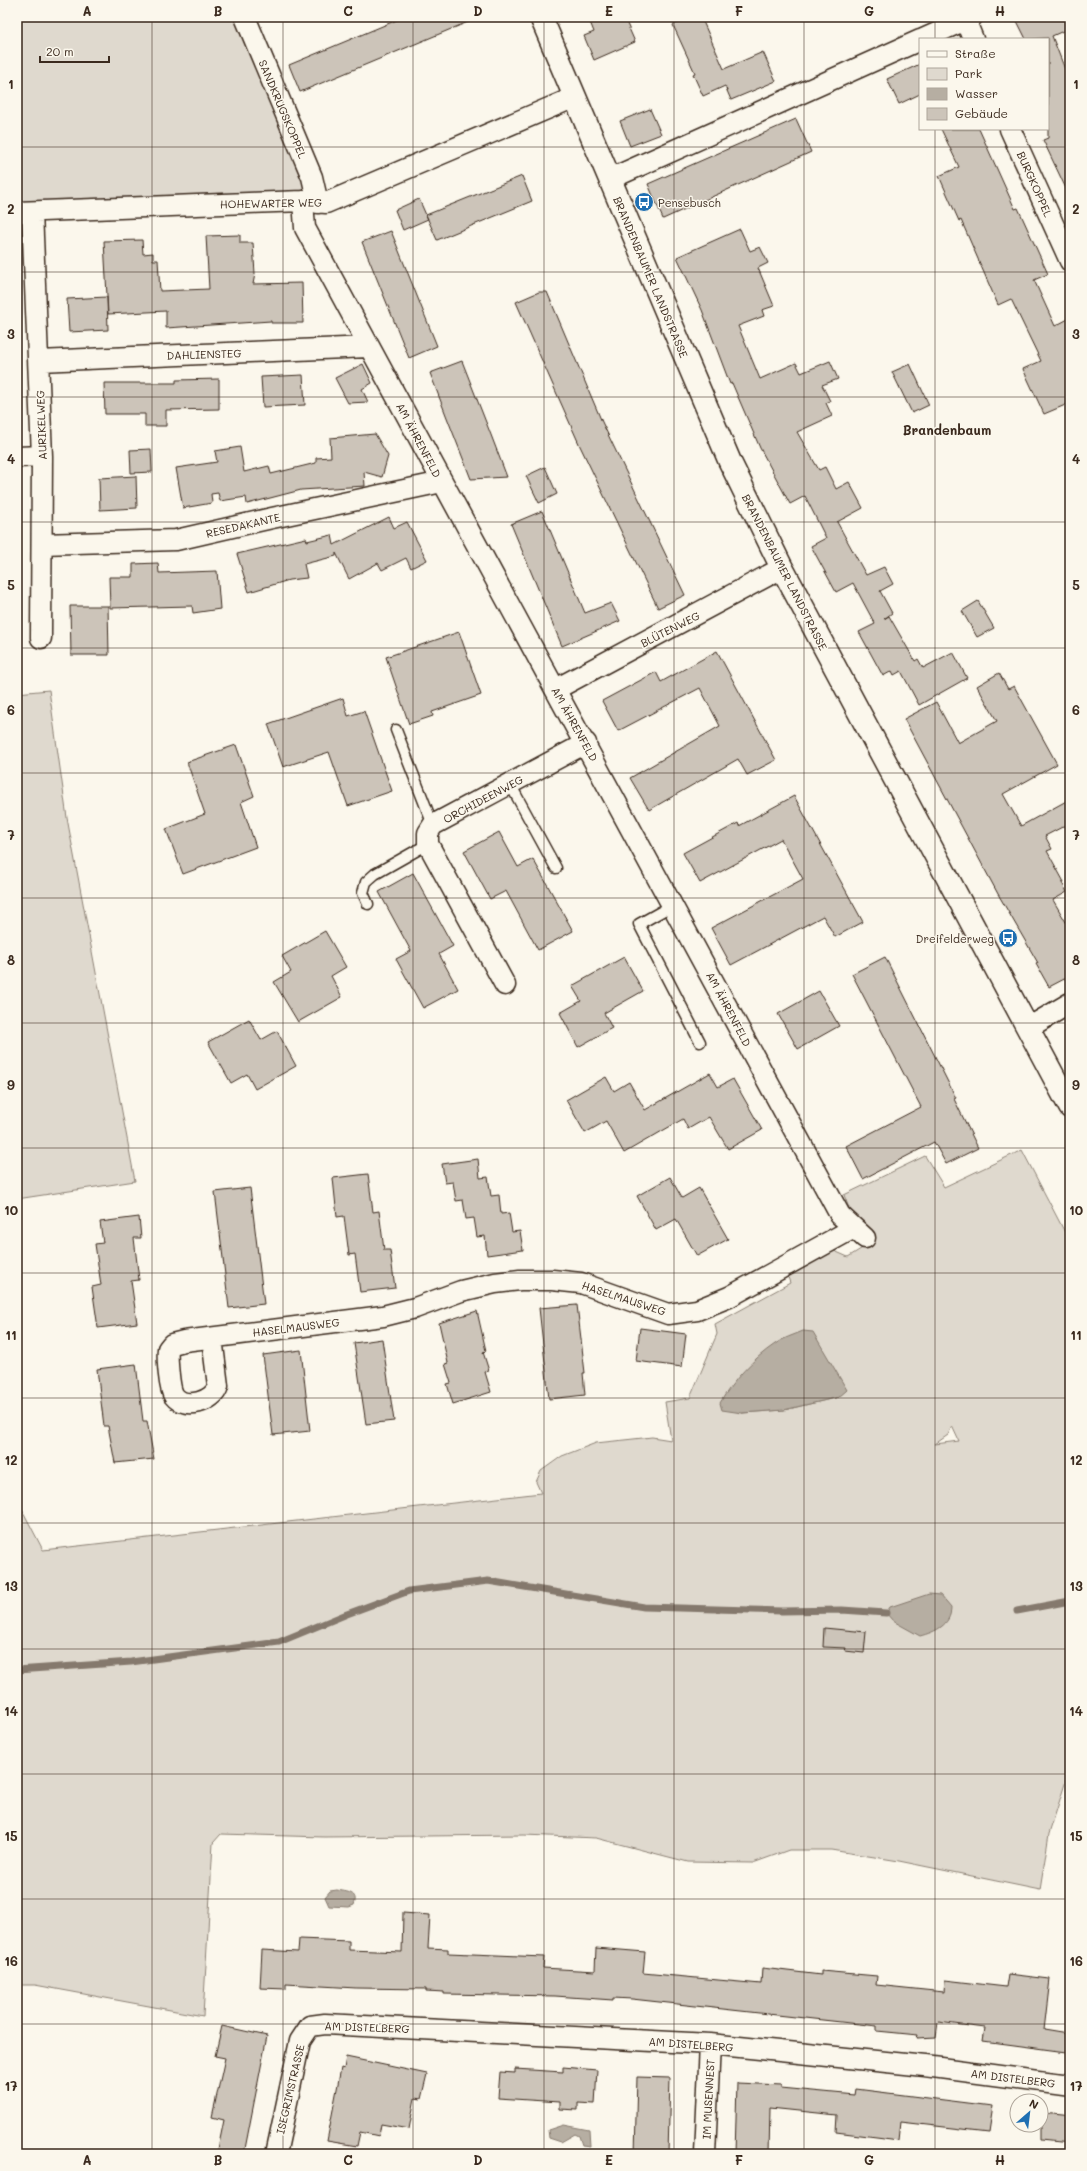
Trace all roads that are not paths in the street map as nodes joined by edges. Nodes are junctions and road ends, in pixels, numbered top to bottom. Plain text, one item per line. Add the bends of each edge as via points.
1 (245, 17) edge
2 (541, 17) edge
3 (967, 18) edge
4 (925, 38) edge
5 (973, 38) edge
6 (919, 40) edge
7 (575, 96) junction
8 (1010, 130) edge
9 (610, 179) junction
10 (311, 202) junction
11 (25, 212) edge
12 (1070, 261) edge
13 (369, 347) junction
14 (39, 361) junction
15 (42, 456) junction
16 (17, 457) edge
17 (442, 482) junction
18 (42, 544) junction
19 (782, 568) junction
20 (41, 638) dead end
21 (556, 690) junction
22 (396, 730) dead end
23 (586, 743) junction
24 (510, 784) junction
25 (431, 834) junction
26 (556, 868) dead end
27 (368, 904) dead end
28 (673, 905) junction
29 (505, 985) dead end
30 (1070, 1002) edge
31 (1028, 1028) junction
32 (700, 1042) dead end
33 (1070, 1107) edge
34 (859, 1233) joint
35 (212, 1338) dead end
36 (310, 2026) joint
37 (710, 2044) junction
38 (1070, 2085) edge
39 (276, 2154) edge
40 (705, 2154) edge

1 - 10 street, SANDKRUGSKOPPEL via 312,176
2 - 7 main road, BRANDENBAUMER LANDSTRASSE
3 - 4 street
3 - 5 street
6 - 9 street
7 - 9 main road, BRANDENBAUMER LANDSTRASSE
7 - 10 street, HOHEWARTER WEG via 326,203
8 - 12 street, BURGKOPPEL
9 - 19 main road, BRANDENBAUMER LANDSTRASSE via 730,462
10 - 11 street, HOHEWARTER WEG
10 - 13 street, AM ÄHRENFELD via 305,228
11 - 14 street, AURIKELWEG
13 - 14 street, DAHLIENSTEG
13 - 17 street, AM ÄHRENFELD
14 - 15 street, AURIKELWEG
15 - 16 street
15 - 18 street, AURIKELWEG
17 - 18 street, RESEDAKANTE via 176,540
17 - 21 street, AM ÄHRENFELD
18 - 20 street, AURIKELWEG
19 - 21 street, BLÜTENWEG
19 - 31 main road, BRANDENBAUMER LANDSTRASSE
21 - 23 street, AM ÄHRENFELD
22 - 25 lane
23 - 24 street, ORCHIDEENWEG
23 - 28 street, AM ÄHRENFELD
24 - 25 street, ORCHIDEENWEG
24 - 26 lane
25 - 27 lane via 366,882 363,893
25 - 29 street
28 - 32 lane via 639,924
28 - 34 street, AM ÄHRENFELD via 840,1215
30 - 31 street
31 - 33 main road, BRANDENBAUMER LANDSTRASSE
34 - 35 street, HASELMAUSWEG via 697,1310 668,1314 580,1283 520,1280 461,1291 416,1308 382,1316
36 - 37 street, AM DISTELBERG via 325,2024
36 - 39 street, ISEGRIMSTRASSE via 300,2041
37 - 38 street, AM DISTELBERG via 925,2066
37 - 40 street, IM MUSENNEST

